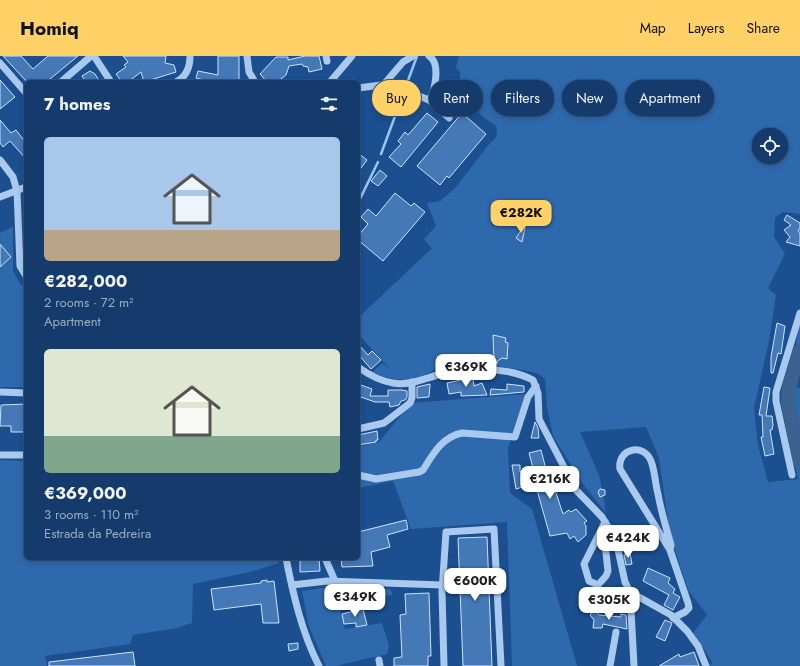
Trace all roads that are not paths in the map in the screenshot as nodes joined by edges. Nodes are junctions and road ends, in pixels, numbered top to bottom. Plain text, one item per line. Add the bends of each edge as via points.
1 (93, 56) edge
2 (190, 56) edge
3 (247, 56) edge
4 (352, 56) edge
5 (413, 56) edge
6 (429, 56) edge
7 (0, 63) edge
8 (63, 80) edge
9 (110, 80) edge
10 (180, 80) edge
11 (253, 80) edge
12 (332, 80) edge
13 (388, 80) edge
14 (435, 80) edge
15 (372, 86) edge
16 (360, 88) edge
17 (24, 91) edge
18 (421, 96) edge
19 (429, 100) edge
20 (0, 160) edge
21 (24, 188) edge
22 (17, 191) junction
23 (0, 197) edge
24 (24, 273) edge
25 (800, 313) edge
26 (360, 368) edge
27 (412, 382) junction
28 (536, 386) junction
29 (0, 392) edge
30 (24, 393) edge
31 (360, 428) edge
32 (0, 455) edge
33 (24, 456) edge
34 (360, 475) edge
35 (792, 475) dead end
36 (604, 524) junction
37 (670, 550) junction
38 (286, 560) edge
39 (326, 560) edge
40 (335, 581) junction
41 (292, 585) junction
42 (442, 585) junction
43 (630, 592) junction
44 (673, 618) junction
45 (616, 632) dead end
46 (703, 665) edge
47 (319, 666) edge
48 (444, 666) edge
49 (501, 666) edge
50 (610, 666) edge
51 (634, 666) edge

1 - 8 street
1 - 9 street
2 - 10 street via 187,71
3 - 11 street
4 - 12 street
5 - 13 street via 403,62
6 - 14 street via 436,68
7 - 17 street
15 - 16 street
18 - 19 street
20 - 22 street via 13,177
21 - 22 street
22 - 23 street
22 - 24 street via 20,266
25 - 35 street via 776,392
26 - 27 street via 379,380 395,384
27 - 28 street via 442,374 484,369 518,372 534,380
27 - 31 street via 410,402 384,423
28 - 34 street via 528,397 515,437 462,433 454,435 438,447 419,472 376,479
28 - 36 street via 539,419 576,490 592,505
29 - 30 street
32 - 33 street
36 - 36 street via 584,564 589,581 598,585 608,571
36 - 43 street via 618,544 625,582
37 - 37 street via 620,469 619,462 622,456 630,450 644,452 651,460 671,545
37 - 44 street via 689,608
38 - 41 street
39 - 40 street
40 - 41 street
40 - 42 street
41 - 47 street via 308,642
42 - 48 street
42 - 49 street via 446,532 494,529
43 - 44 street
43 - 51 street
44 - 46 street via 698,646
45 - 50 street

